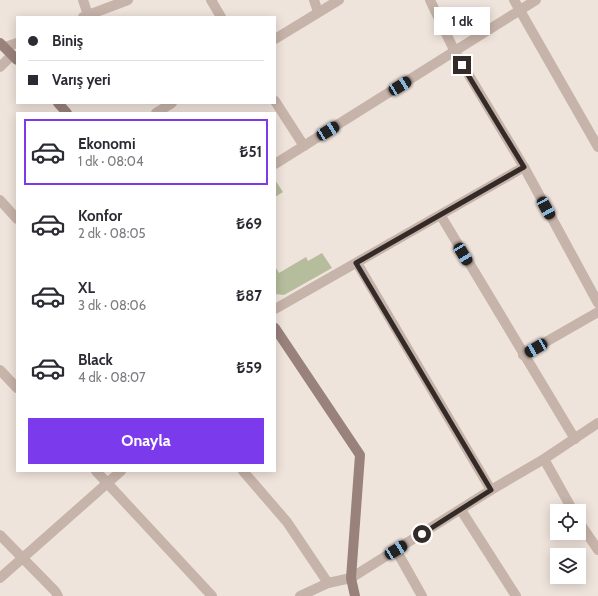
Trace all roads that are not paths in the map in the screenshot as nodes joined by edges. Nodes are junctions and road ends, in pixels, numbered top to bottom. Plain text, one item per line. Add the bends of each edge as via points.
1 (82, 0) edge
2 (128, 0) edge
3 (211, 0) edge
4 (314, 0) edge
5 (339, 0) edge
6 (430, 0) edge
7 (514, 0) edge
8 (536, 0) edge
9 (519, 10) junction
10 (318, 12) junction
11 (86, 16) edge
12 (220, 16) edge
13 (276, 38) edge
14 (16, 43) edge
15 (2, 45) edge
16 (455, 52) junction
17 (15, 58) edge
18 (0, 67) edge
19 (276, 103) edge
20 (59, 104) edge
21 (170, 104) edge
22 (66, 112) edge
23 (158, 112) edge
24 (304, 146) junction
25 (598, 146) edge
26 (276, 163) edge
27 (524, 167) junction
28 (0, 200) edge
29 (441, 216) junction
30 (16, 217) edge
31 (356, 263) junction
32 (598, 303) edge
33 (276, 308) edge
34 (598, 312) edge
35 (276, 330) edge
36 (523, 356) junction
37 (0, 370) edge
38 (16, 387) edge
39 (598, 423) edge
40 (575, 439) junction
41 (544, 460) junction
42 (97, 472) edge
43 (120, 472) edge
44 (244, 472) edge
45 (108, 483) junction
46 (491, 490) junction
47 (569, 504) edge
48 (461, 510) junction
49 (586, 532) edge
50 (0, 535) edge
51 (396, 550) junction
52 (598, 550) edge
53 (22, 558) junction
54 (0, 578) edge
55 (352, 578) junction
56 (328, 583) junction
57 (58, 596) edge
58 (212, 596) edge
59 (300, 596) edge
60 (355, 596) edge
61 (422, 596) edge
62 (516, 596) edge

1 - 11 street
2 - 11 street
3 - 12 street
4 - 10 street
5 - 10 street
6 - 16 street
7 - 9 street
8 - 9 street
9 - 16 street
9 - 25 street
10 - 13 street
14 - 15 street
15 - 17 street
16 - 24 street
16 - 27 street
17 - 18 street
19 - 24 street
20 - 22 street
21 - 23 street
24 - 26 street
27 - 29 street
27 - 32 street
28 - 30 street
29 - 31 street
29 - 36 street
31 - 33 street
31 - 46 street
34 - 36 street
35 - 55 street via 360,455
36 - 40 street
37 - 38 street
39 - 40 street
40 - 41 street
41 - 46 street
41 - 47 street
42 - 45 street
43 - 45 street
44 - 56 street via 287,522
45 - 53 street
45 - 58 street
46 - 48 street
48 - 51 street
48 - 62 street
49 - 52 street
50 - 53 street
51 - 55 street
51 - 61 street
53 - 54 street
53 - 57 street
55 - 56 street
55 - 60 street
56 - 59 street

